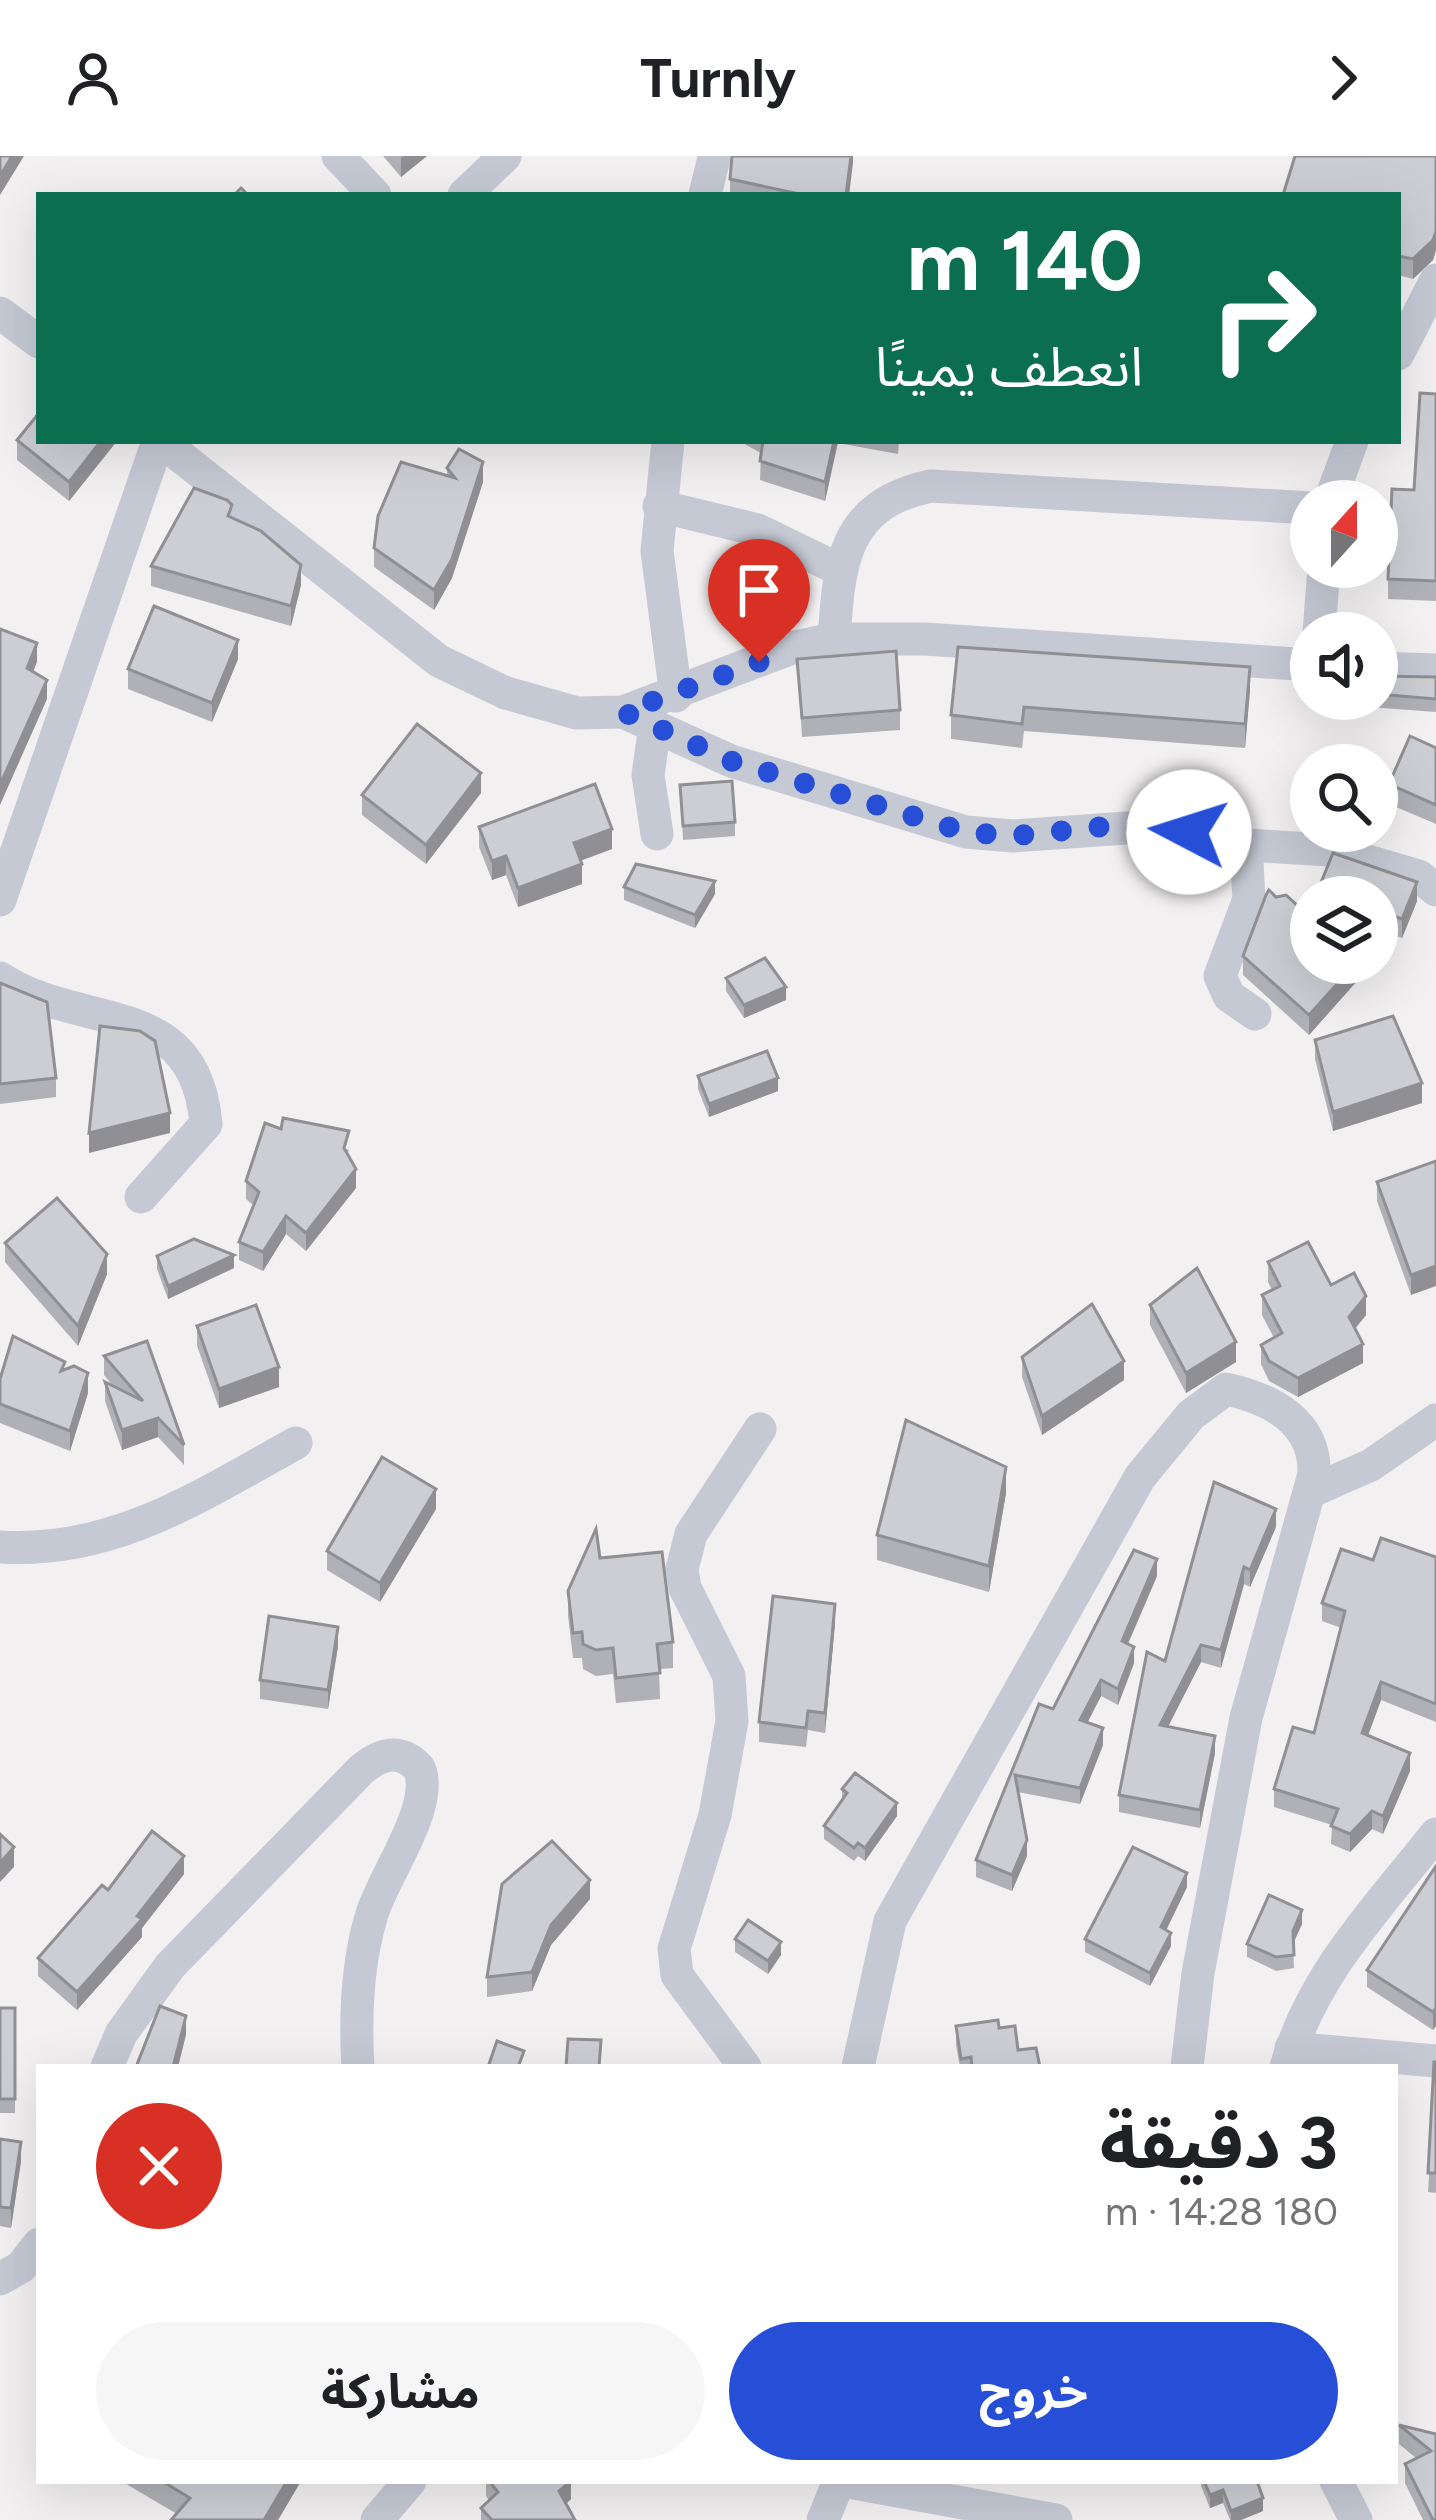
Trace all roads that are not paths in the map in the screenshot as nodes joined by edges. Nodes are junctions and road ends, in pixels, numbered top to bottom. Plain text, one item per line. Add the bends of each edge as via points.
1 (338, 156) edge
2 (505, 156) edge
3 (714, 158) edge
4 (372, 192) edge
5 (467, 192) edge
6 (706, 192) edge
7 (1436, 280) edge
8 (0, 313) edge
9 (36, 340) edge
10 (1401, 348) edge
11 (668, 444) edge
12 (1351, 444) edge
13 (173, 445) edge
14 (1338, 480) edge
15 (659, 506) junction
16 (1290, 507) edge
17 (838, 569) junction
18 (834, 639) junction
19 (1290, 664) edge
20 (1398, 669) edge
21 (1436, 670) edge
22 (676, 696) junction
23 (639, 718) junction
24 (657, 834) dead end
25 (1246, 845) junction
26 (1436, 890) edge
27 (0, 900) edge
28 (0, 978) edge
29 (1255, 1014) dead end
30 (141, 1197) dead end
31 (1436, 1420) edge
32 (760, 1429) dead end
33 (296, 1443) dead end
34 (1312, 1491) junction
35 (0, 1546) edge
36 (1436, 1834) edge
37 (1288, 2058) edge
38 (1436, 2061) edge
39 (108, 2064) edge
40 (358, 2064) edge
41 (743, 2064) edge
42 (859, 2064) edge
43 (1186, 2064) edge
44 (36, 2248) edge
45 (0, 2279) edge
46 (407, 2484) edge
47 (840, 2484) edge
48 (858, 2484) edge
49 (1338, 2484) edge
50 (376, 2520) edge
51 (823, 2520) edge
52 (1056, 2520) edge
53 (1356, 2520) edge

1 - 4 street
2 - 5 street
3 - 6 street
7 - 10 street
8 - 9 street
11 - 15 street
12 - 14 street
13 - 23 street via 439,662 541,705
13 - 27 street
15 - 17 street via 758,530
15 - 22 street via 659,595
16 - 17 street via 931,486 905,491 861,523
17 - 18 street
18 - 19 street
18 - 22 street
20 - 21 street
22 - 23 street
23 - 24 street
23 - 25 street via 731,761 966,832 1155,826
25 - 26 street via 1330,850 1419,876
25 - 29 street via 1249,899 1220,976 1229,996
28 - 30 street via 155,1033 195,1069 206,1124
31 - 34 street via 1371,1466
32 - 41 street via 691,1534 682,1569 729,1676 732,1721 715,1815 674,1949 676,1975
33 - 35 street via 154,1522 98,1541
34 - 42 street via 1308,1433 1261,1397 1226,1389 1163,1444 890,1921
34 - 43 street via 1246,1718
36 - 37 street via 1325,1976
37 - 38 street
39 - 40 street via 170,1966 361,1770 400,1754 419,1768 423,1796 371,1914 360,1969
44 - 45 street
46 - 50 street
47 - 51 street
48 - 52 street
49 - 53 street

